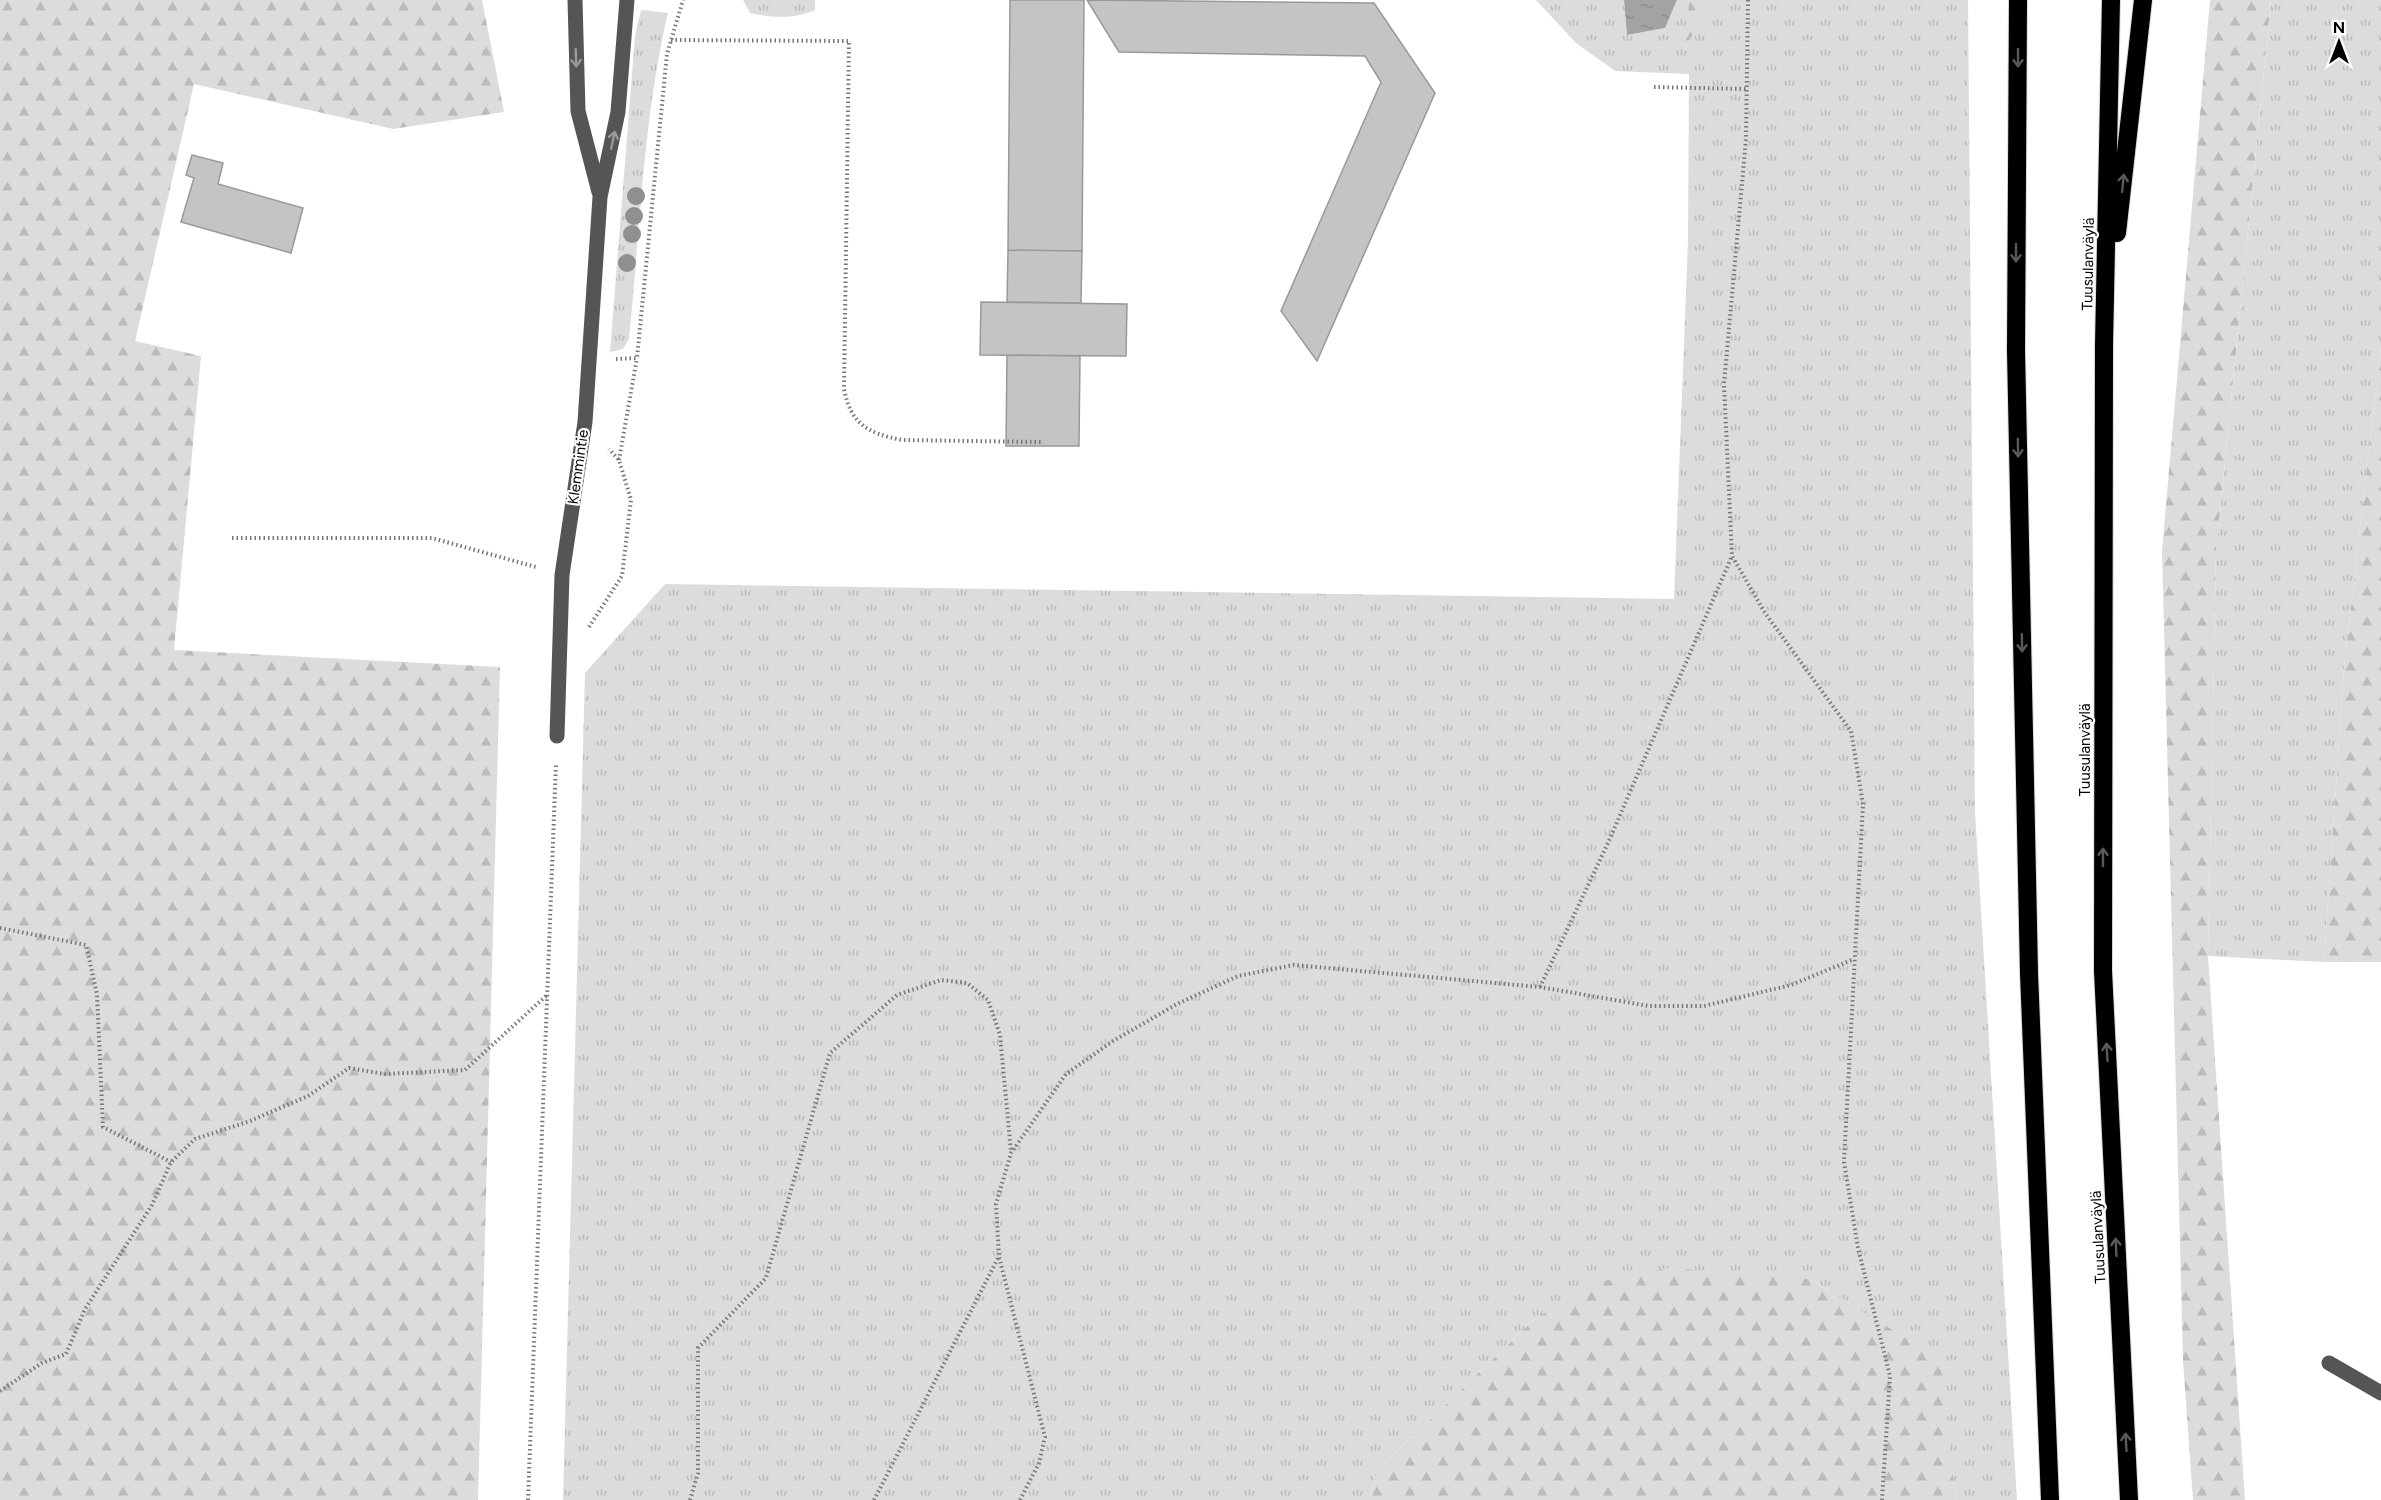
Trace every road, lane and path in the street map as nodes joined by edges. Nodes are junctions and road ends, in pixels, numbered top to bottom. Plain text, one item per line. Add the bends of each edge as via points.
1 (575, 0) edge
2 (627, 0) edge
3 (683, 0) edge
4 (1748, 0) edge
5 (2018, 0) edge
6 (2111, 0) edge
7 (2143, 0) edge
8 (672, 40) junction
9 (1654, 87) dead end
10 (1746, 89) junction
11 (600, 197) junction
12 (2104, 345) junction
13 (637, 358) junction
14 (589, 359) junction
15 (585, 422) junction
16 (1041, 442) dead end
17 (620, 460) junction
18 (232, 538) dead end
19 (1731, 556) junction
20 (562, 575) junction
21 (559, 672) junction
22 (557, 736) joint
23 (0, 928) edge
24 (1854, 959) junction
25 (1540, 987) junction
26 (547, 994) junction
27 (1011, 1153) junction
28 (171, 1162) junction
29 (999, 1257) junction
30 (2330, 1363) dead end
31 (0, 1391) edge
32 (2381, 1393) edge
33 (528, 1500) edge
34 (690, 1500) edge
35 (874, 1500) edge
36 (1020, 1500) edge
37 (1882, 1500) edge
38 (2050, 1500) edge
39 (2129, 1500) edge

1 -> 11 street, Klemmintie via 578,111
11 -> 2 street, Klemmintie via 618,112
3 - 8 path
4 - 10 path
5 -> 38 highway via 2016,351 2028,913
6 - 12 highway, Tuusulanväylä
12 -> 7 highway
8 - 13 path via 667,54
8 - 16 path via 849,41 844,389 848,407 855,420 864,426 902,440
9 - 10 path
10 - 19 path via 1746,139 1724,384
11 - 14 street, Klemmintie
39 -> 12 highway, Tuusulanväylä via 2103,971
13 - 14 path
13 - 17 path
14 - 15 street, Klemmintie
15 - 17 path
15 - 20 street, Klemmintie
17 - 21 path via 631,500 622,576
18 - 20 path via 432,538
19 - 24 path via 1766,614 1851,731 1863,804
19 - 25 path via 1608,843
20 - 21 street, Klemmintie
21 - 22 street, Klemmintie
22 - 26 path
23 - 28 path via 86,945 97,994 103,1127
24 - 25 path via 1791,985 1704,1006 1649,1006
24 - 37 path via 1844,1162 1857,1248 1890,1376
25 - 27 path via 1294,965 1238,976 1177,1004 1066,1074
26 - 28 path via 465,1070 385,1074 349,1068 308,1096 195,1139
26 - 33 path
27 - 29 path via 996,1204
27 - 34 path via 1000,1035 988,1000 967,983 941,980 897,995 831,1053 766,1278 698,1348 698,1473
28 - 31 path via 152,1205 85,1309 66,1354 42,1363
29 - 35 path
29 - 36 path via 1045,1437 1039,1463
30 - 32 street

